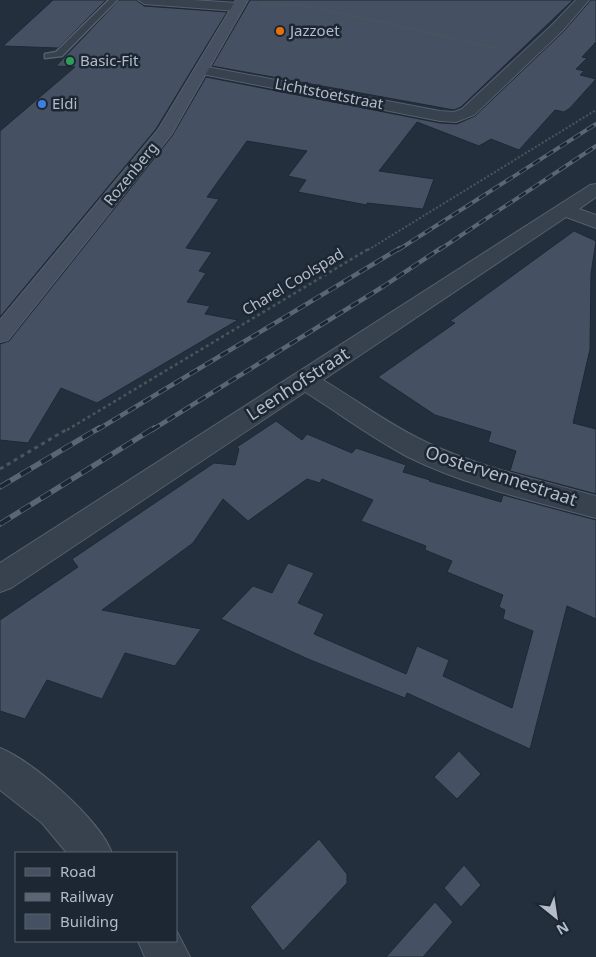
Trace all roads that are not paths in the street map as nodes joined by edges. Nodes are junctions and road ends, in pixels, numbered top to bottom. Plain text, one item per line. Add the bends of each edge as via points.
1 (113, 0) edge
2 (144, 0) edge
3 (583, 0) edge
4 (240, 3) edge
5 (48, 56) dead end
6 (202, 70) junction
7 (596, 189) edge
8 (566, 210) junction
9 (596, 222) edge
10 (0, 335) edge
11 (305, 380) junction
12 (596, 507) edge
13 (0, 579) edge
14 (0, 766) edge
15 (91, 852) edge
16 (160, 942) edge
17 (169, 957) edge

1 - 5 lane via 59,54
2 - 4 street
3 - 6 street, Lichtstoetstraat via 558,28 468,112 456,117
4 - 6 main road, Rozenberg
6 - 10 main road, Rozenberg via 165,132
7 - 8 street, Leenhofstraat
8 - 9 street
8 - 11 street, Leenhofstraat
11 - 12 street, Oostervennestraat via 404,442 436,458
11 - 13 street, Leenhofstraat
14 - 15 street via 55,810
16 - 17 street

